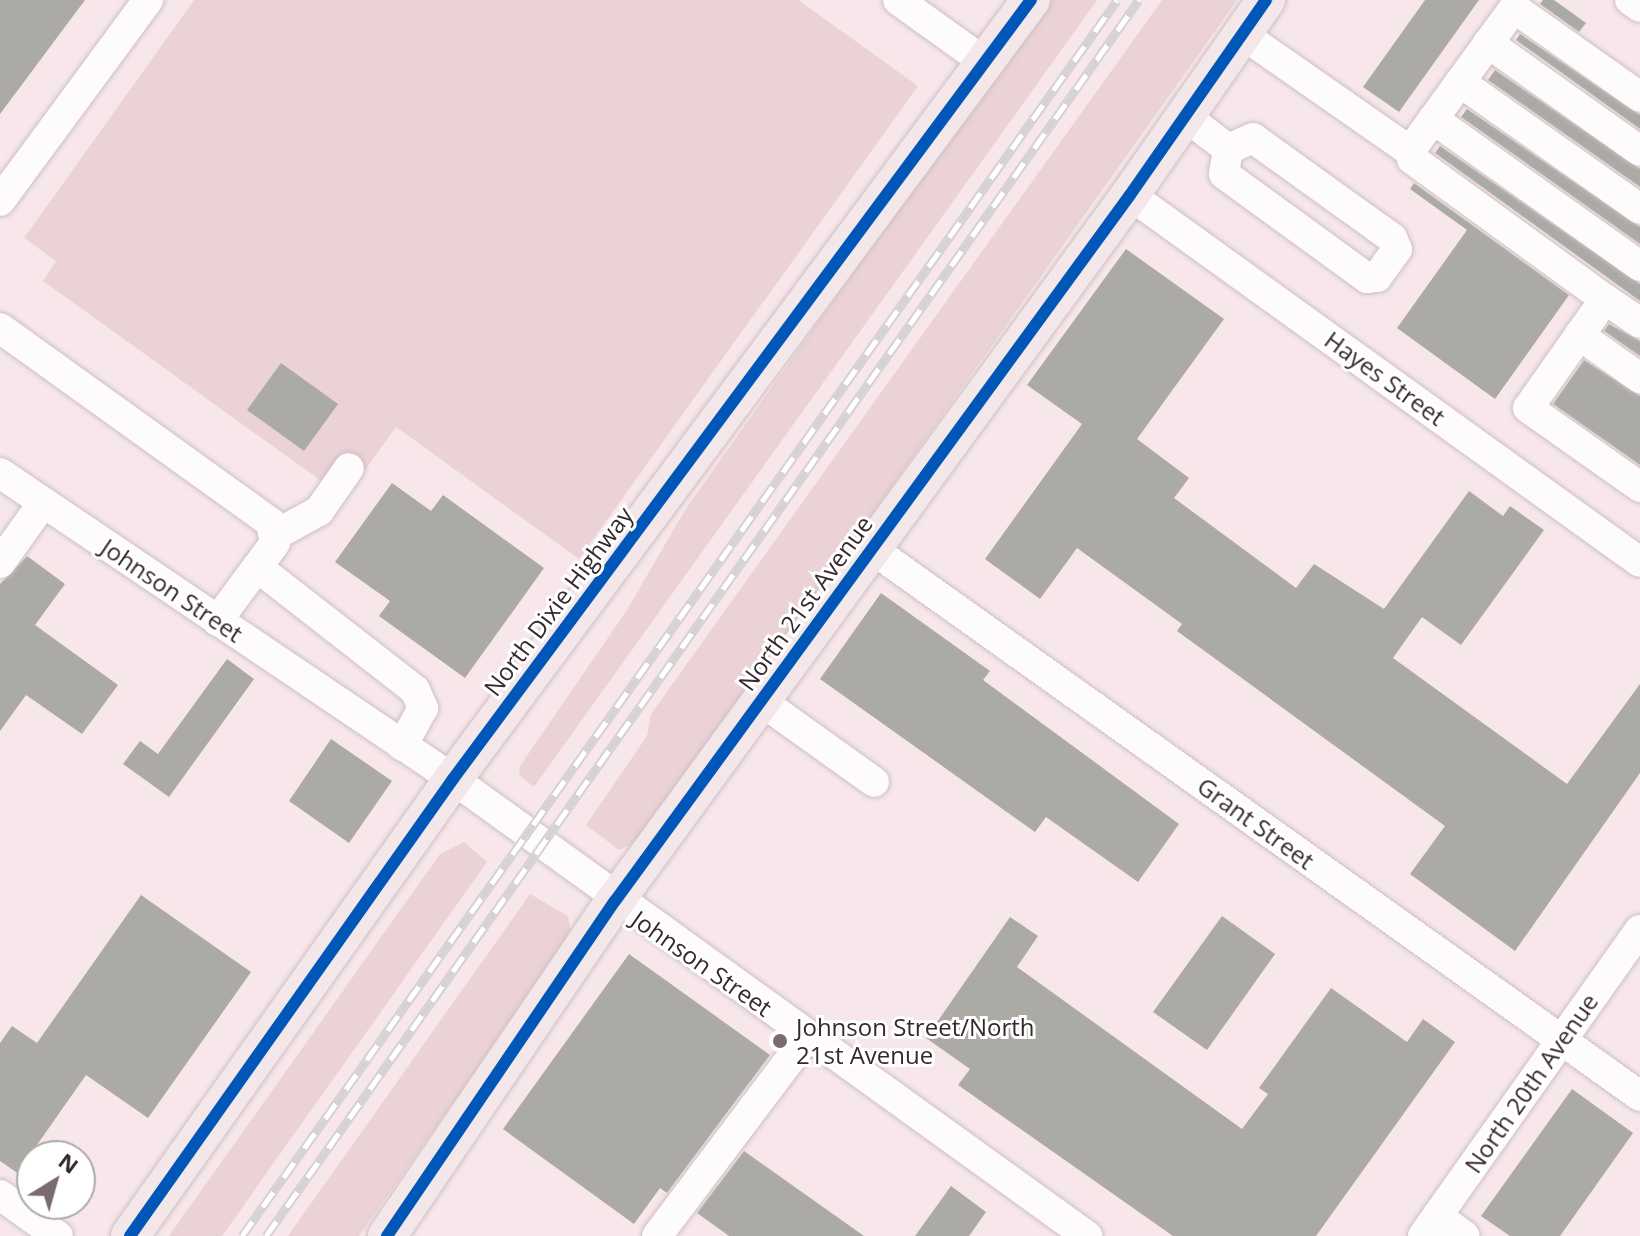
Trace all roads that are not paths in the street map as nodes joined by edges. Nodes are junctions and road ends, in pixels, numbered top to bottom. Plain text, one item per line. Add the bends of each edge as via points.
1 (148, 0) edge
2 (898, 0) edge
3 (1031, 0) edge
4 (1266, 0) edge
5 (1630, 0) edge
6 (1640, 7) edge
7 (1242, 34) junction
8 (1488, 43) junction
9 (987, 64) junction
10 (1460, 82) junction
11 (1640, 97) edge
12 (1185, 116) junction
13 (1433, 119) junction
14 (1410, 151) junction
15 (1640, 151) edge
16 (1235, 154) junction
17 (1130, 195) junction
18 (0, 201) edge
19 (1640, 209) edge
20 (1640, 266) edge
21 (1605, 299) junction
22 (1640, 323) edge
23 (0, 328) edge
24 (1579, 335) junction
25 (1640, 378) edge
26 (349, 468) dead end
27 (0, 473) edge
28 (1640, 487) edge
29 (43, 503) junction
30 (277, 534) junction
31 (872, 549) junction
32 (1640, 562) edge
33 (0, 563) edge
34 (257, 567) junction
35 (217, 621) junction
36 (761, 701) junction
37 (402, 746) junction
38 (453, 779) junction
39 (874, 782) dead end
40 (615, 901) junction
41 (1640, 930) edge
42 (807, 1037) junction
43 (1561, 1040) junction
44 (1640, 1096) edge
45 (0, 1195) edge
46 (1430, 1226) edge
47 (673, 1230) edge
48 (1067, 1230) edge
49 (58, 1236) edge
50 (130, 1236) edge
51 (387, 1236) edge
52 (1465, 1236) edge

1 - 18 street
2 - 9 street
3 - 9 main road, North Dixie Highway
4 - 7 main road, North 21st Avenue
5 - 6 street
7 - 12 main road, North 21st Avenue
7 - 14 street
8 - 10 street
8 - 11 street via 1514,8
8 - 15 street
9 - 38 main road, North Dixie Highway
10 - 13 street
10 - 19 street
12 - 16 street
12 - 17 main road, North 21st Avenue
13 - 14 street
13 - 20 street
14 - 21 street via 1412,159
16 - 16 street via 1367,278 1377,277 1397,249 1392,238
17 - 31 main road, North 21st Avenue
17 - 32 street, Hayes Street
21 - 22 street
21 - 24 street
23 - 30 street via 271,523
24 - 25 street
24 - 28 street via 1528,408
26 - 30 street via 319,511
27 - 29 street, Johnson Street
29 - 33 street
29 - 35 street, Johnson Street
30 - 34 street
31 - 36 main road, North 21st Avenue
31 - 43 street, Grant Street
34 - 35 street
34 - 37 street via 415,690 423,708
35 - 37 street, Johnson Street
36 - 39 street
36 - 40 main road, North 21st Avenue
37 - 38 street, Johnson Street
38 - 40 street, Johnson Street
38 - 50 main road, North Dixie Highway
40 - 42 street, Johnson Street
40 - 51 main road, North 21st Avenue
41 - 43 street, North 20th Avenue
42 - 47 street
42 - 48 street, Johnson Street
43 - 44 street, Grant Street
43 - 46 street, North 20th Avenue
45 - 49 street
46 - 52 street

